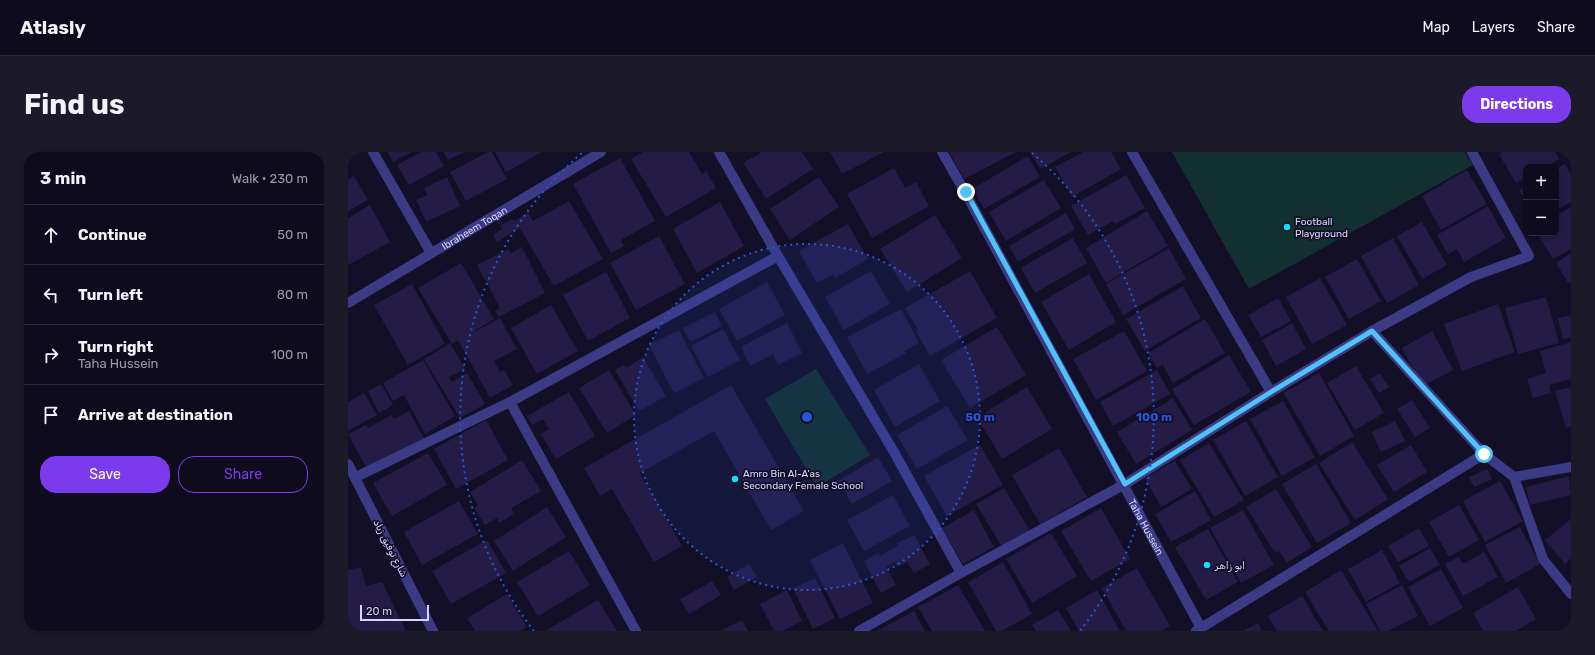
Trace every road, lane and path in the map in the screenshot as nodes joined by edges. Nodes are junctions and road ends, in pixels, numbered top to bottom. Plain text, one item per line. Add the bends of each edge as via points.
1 (373, 152) edge
2 (601, 152) edge
3 (719, 152) edge
4 (942, 152) edge
5 (1132, 152) edge
6 (1472, 152) edge
7 (431, 253) junction
8 (778, 256) junction
9 (348, 303) edge
10 (1372, 331) junction
11 (1271, 392) junction
12 (510, 402) junction
13 (1484, 454) junction
14 (348, 464) edge
15 (1571, 467) edge
16 (356, 477) junction
17 (1514, 478) junction
18 (1125, 484) junction
19 (962, 573) junction
20 (1571, 594) edge
21 (1199, 629) edge
22 (433, 631) edge
23 (636, 631) edge
24 (859, 631) edge

1 - 7 street
2 - 7 street, Ibraheem Toqan
3 - 8 street
4 - 18 street, Taha Hussein
5 - 11 street
6 - 10 street via 1529,256 1471,277
7 - 9 street, Ibraheem Toqan
8 - 12 street
8 - 19 street
10 - 11 street
10 - 13 street
11 - 18 street
12 - 16 street
12 - 23 street
13 - 17 street
13 - 21 street
14 - 16 street, شارع توفيق زياد
15 - 17 street
16 - 22 street, شارع توفيق زياد
17 - 20 street via 1543,559
18 - 19 street
18 - 21 street, Taha Hussein
19 - 24 street

